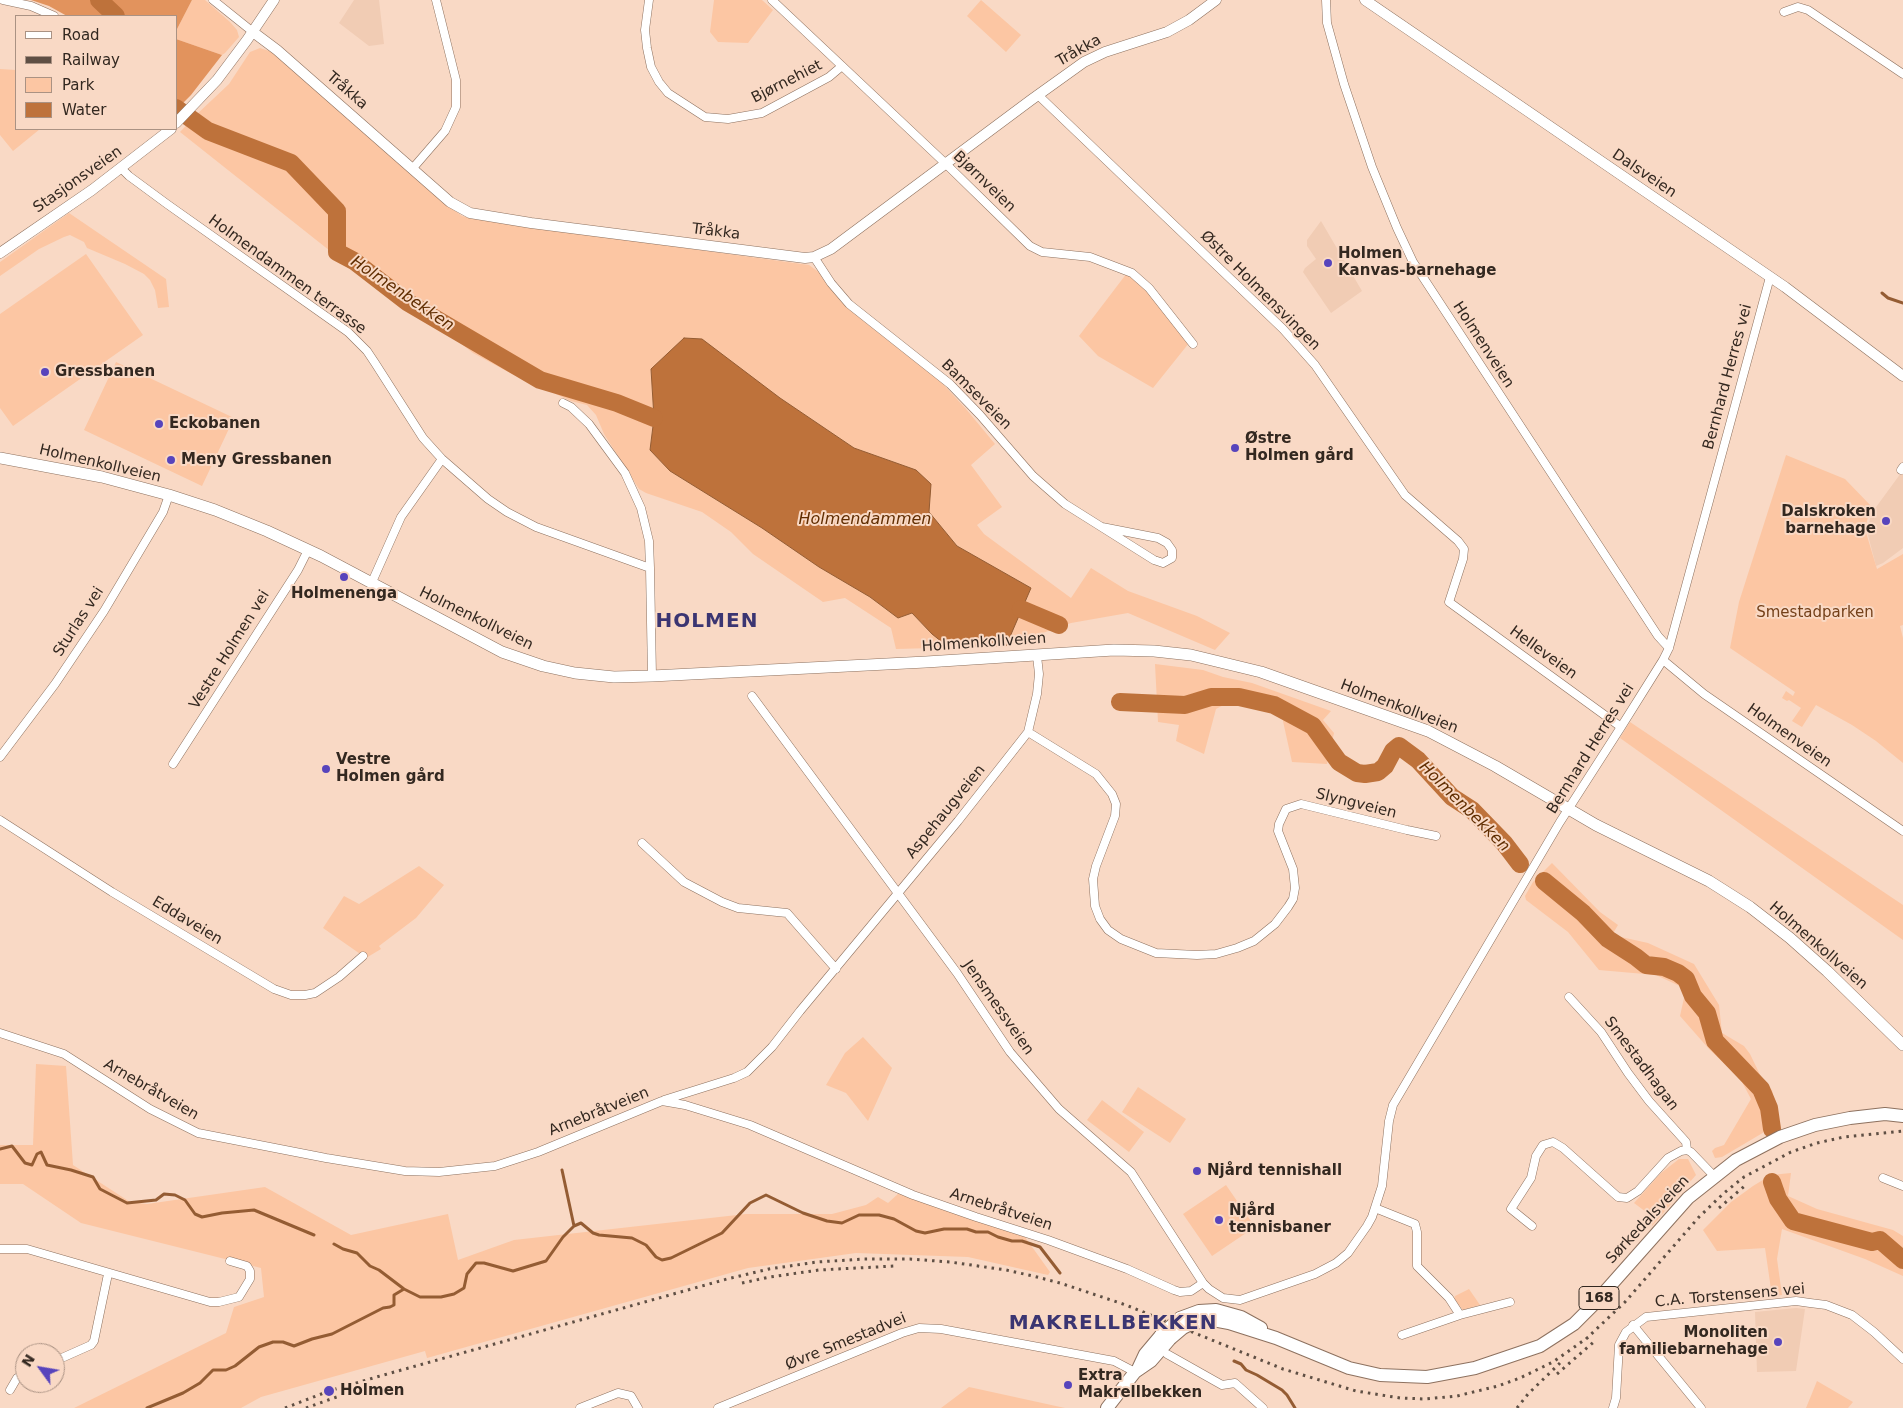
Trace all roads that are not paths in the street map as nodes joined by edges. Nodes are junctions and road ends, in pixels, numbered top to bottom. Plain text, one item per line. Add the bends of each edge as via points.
1 (3, 0) edge
2 (213, 0) edge
3 (274, 0) edge
4 (436, 0) edge
5 (649, 0) edge
6 (772, 0) edge
7 (1216, 0) edge
8 (1326, 0) edge
9 (1365, 0) edge
10 (1784, 12) dead end
11 (52, 15) edge
12 (253, 32) junction
13 (842, 66) junction
14 (1903, 74) edge
15 (1038, 95) junction
16 (178, 121) edge
17 (168, 130) edge
18 (946, 163) junction
19 (122, 168) junction
20 (413, 168) junction
21 (0, 253) edge
22 (810, 257) junction
23 (1770, 277) junction
24 (1193, 344) dead end
25 (1903, 376) edge
26 (563, 403) dead end
27 (0, 458) edge
28 (442, 459) junction
29 (169, 495) junction
30 (1102, 527) junction
31 (308, 550) junction
32 (650, 568) junction
33 (372, 582) junction
34 (1449, 602) joint
35 (1669, 648) junction
36 (1038, 656) junction
37 (1663, 660) junction
38 (652, 676) junction
39 (752, 696) dead end
40 (1621, 727) junction
41 (1028, 732) junction
42 (0, 757) edge
43 (173, 764) dead end
44 (1568, 809) junction
45 (0, 820) edge
46 (1903, 831) edge
47 (1436, 836) dead end
48 (642, 843) dead end
49 (897, 893) junction
50 (363, 956) dead end
51 (836, 969) junction
52 (1569, 997) dead end
53 (0, 1033) edge
54 (1903, 1045) edge
55 (662, 1101) junction
56 (1903, 1107) edge
57 (1884, 1114) junction
58 (1903, 1116) edge
59 (1687, 1150) junction
60 (1714, 1176) junction
61 (1883, 1178) dead end
62 (1903, 1186) edge
63 (1375, 1208) junction
64 (1532, 1226) dead end
65 (0, 1248) edge
66 (230, 1261) dead end
67 (108, 1274) junction
68 (1203, 1283) junction
69 (1249, 1298) joint
70 (1510, 1302) dead end
71 (1460, 1315) junction
72 (1633, 1325) junction
73 (1402, 1335) dead end
74 (1166, 1337) junction
75 (1276, 1338) junction
76 (1167, 1354) dead end
77 (65, 1357) edge
78 (1903, 1359) edge
79 (1136, 1371) junction
80 (15, 1381) edge
81 (10, 1390) dead end
82 (580, 1408) edge
83 (638, 1408) edge
84 (718, 1408) edge
85 (1107, 1408) edge
86 (1263, 1408) edge
87 (1613, 1408) edge
88 (1701, 1408) edge

1 - 11 street via 32,6
2 - 12 street, Tråkka
3 - 12 street
4 - 20 street via 456,80 456,107 445,131
5 - 13 street, Bjørnehiet via 645,30 651,67 668,93 705,117 728,119 762,113 829,77
6 - 13 street, Bjørnveien
7 - 15 street, Tråkka via 1166,32 1096,56
8 - 35 street, Holmenveien via 1326,22 1344,84 1372,167 1413,262 1658,636
9 - 23 street, Dalsveien
10 - 14 street via 1798,7 1808,10
12 - 16 street via 217,80
12 - 20 street, Tråkka
13 - 18 street, Bjørnveien
15 - 18 street, Tråkka
15 - 34 street, Østre Holmensvingen via 1283,329 1315,365 1405,495 1462,545 1463,558
17 - 19 street, Stasjonsveien
18 - 22 street, Tråkka via 831,249
18 - 24 street, Bjørnveien via 1034,249 1090,257 1124,268 1138,277
19 - 21 street, Stasjonsveien
19 - 28 street, Holmendammen terrasse via 152,194 348,332 367,351 416,429
20 - 22 street, Tråkka via 457,207 476,215
22 - 30 street, Bamseveien via 849,304 950,384 1033,476 1066,504
23 - 25 street, Dalsveien
23 - 35 street, Bernhard Herres vei
26 - 32 street via 589,424 625,474 641,508 649,541
27 - 29 main road, Holmenkollveien via 93,475
28 - 32 street, Holmendammen terrasse via 488,499 520,518 549,532
28 - 33 street via 401,517
29 - 31 main road, Holmenkollveien via 250,524
29 - 42 street, Sturlas vei via 163,512 104,611
30 - 30 street, Bamseveien via 1154,560 1163,563 1172,558 1172,550 1158,538
31 - 33 main road, Holmenkollveien
31 - 43 street, Vestre Holmen vei
32 - 38 street
33 - 38 main road, Holmenkollveien via 485,644 535,664 583,675
34 - 40 street, Helleveien
35 - 37 street, Bernhard Herres vei
36 - 38 main road, Holmenkollveien
36 - 41 street, Aspehaugveien via 1037,694
36 - 44 main road, Holmenkollveien via 1103,650 1148,651 1191,655 1246,668 1428,731
37 - 40 street, Bernhard Herres vei
37 - 46 street, Holmenveien via 1699,690
39 - 49 street, Jensmessveien
40 - 44 street, Bernhard Herres vei
41 - 47 street, Slyngveien via 1096,774 1112,794 1116,804 1115,816 1095,873 1095,906 1103,923 1114,934 1135,946 1156,952 1216,954 1254,941 1275,924 1293,899 1295,888 1294,869 1278,831 1286,809 1301,804
41 - 49 street, Aspehaugveien
44 - 54 main road, Holmenkollveien via 1692,872 1750,907 1812,956
44 - 63 street, Bernhard Herres vei via 1392,1105 1382,1186
45 - 50 street, Eddaveien via 274,989 291,995 315,993
48 - 51 street via 684,882 722,902 738,908 786,913
49 - 51 street, Aspehaugveien
49 - 68 street, Jensmessveien via 1019,1063 1059,1109 1130,1172
51 - 55 street, Aspehaugveien via 772,1047 747,1072
52 - 59 street, Smestadhagan via 1601,1032 1649,1101 1686,1142
53 - 55 street, Arnebråtveien via 64,1054 150,1109 198,1133 405,1171 439,1172 502,1164
55 - 68 street, Arnebråtveien via 750,1125 913,1195 1048,1240 1174,1290 1191,1291
56 - 57 main road, Sørkedalsveien / 168
57 - 58 main road, Sørkedalsveien / 168
57 - 60 main road, Sørkedalsveien / 168 via 1832,1121 1799,1130 1764,1144
59 - 60 street, Smestadhagan
59 - 64 street via 1668,1158 1638,1192 1627,1198 1618,1197 1563,1148 1553,1142 1543,1145 1536,1156 1531,1178 1511,1209
60 - 75 main road, Sørkedalsveien / 168 via 1688,1198 1584,1315 1552,1340 1529,1351 1454,1373 1403,1378 1349,1368
61 - 62 street
63 - 69 street, Bernhard Herres vei via 1363,1234 1338,1261 1316,1274
63 - 71 street via 1415,1224 1417,1266 1449,1298
65 - 67 street via 27,1249
66 - 67 street via 247,1266 250,1279 239,1296 219,1302
67 - 77 street via 94,1341
68 - 69 street, Jensmessveien via 1223,1298
70 - 71 street
71 - 73 street
72 - 78 street, C.A. Torstensens vei via 1646,1317 1810,1303 1852,1315
72 - 87 street via 1619,1345
72 - 88 street
74 - 75 main road, Sørkedalsveien / 168, bridge via 1206,1320 1221,1321
74 - 75 main road, Sørkedalsveien / 168, bridge via 1180,1318 1199,1311 1224,1312 1249,1320
74 - 79 main road, Sørkedalsveien / 168 via 1144,1354
76 - 86 street via 1222,1385 1235,1384
79 - 84 street, Øvre Smestadvei via 1114,1361 941,1329 920,1328
79 - 85 main road, Sørkedalsveien / 168
80 - 81 street
82 - 83 street via 618,1393 631,1396

